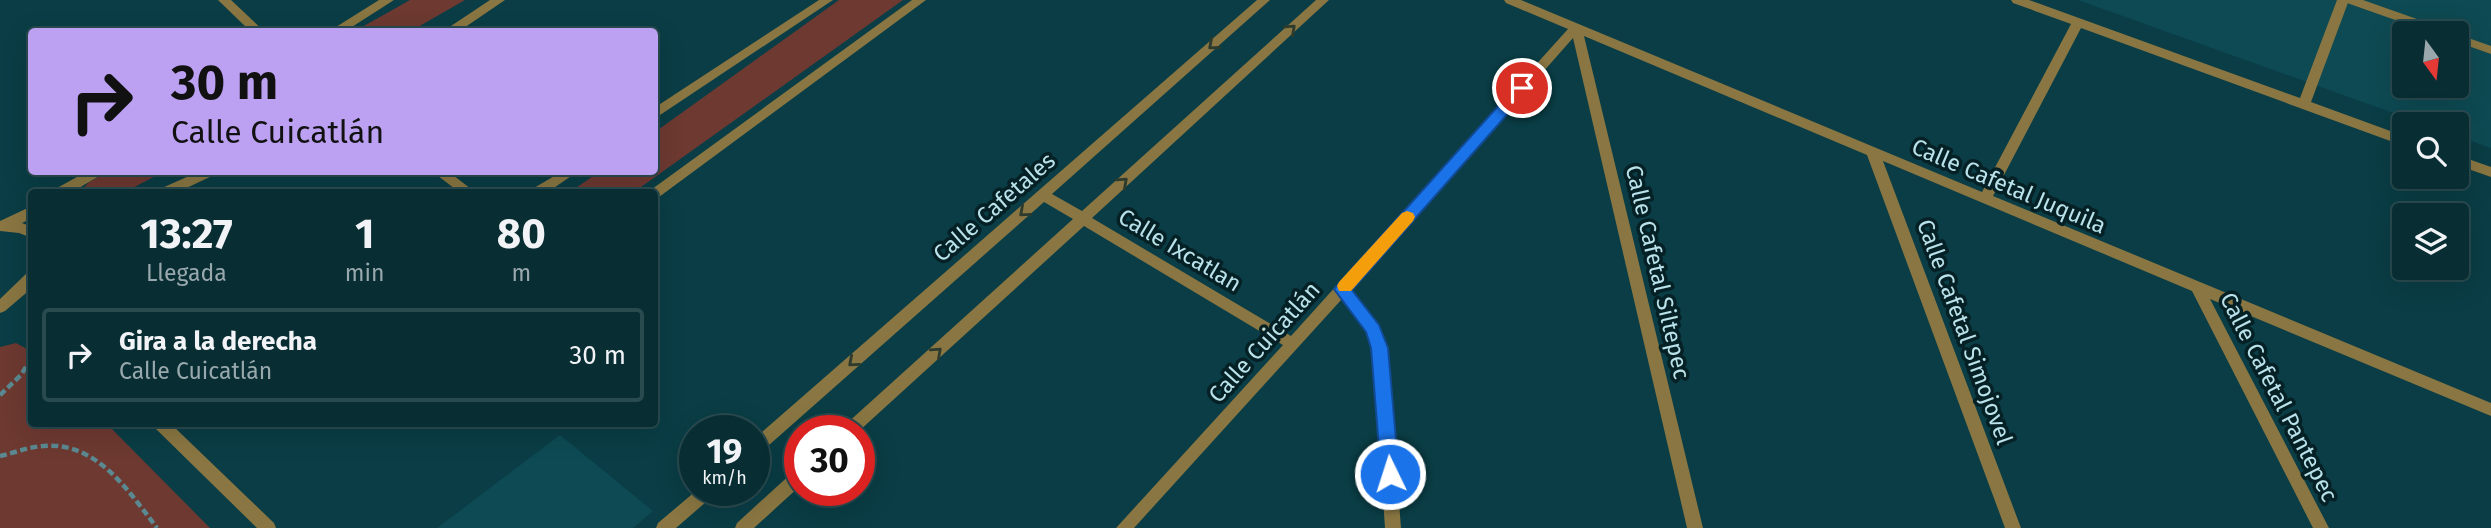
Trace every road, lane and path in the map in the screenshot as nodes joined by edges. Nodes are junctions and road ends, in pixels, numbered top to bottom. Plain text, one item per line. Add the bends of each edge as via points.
1 (224, 0) edge
2 (388, 0) edge
3 (499, 0) edge
4 (827, 0) edge
5 (920, 0) edge
6 (1264, 0) edge
7 (1323, 0) edge
8 (1510, 0) edge
9 (2017, 0) edge
10 (2343, 0) edge
11 (2351, 0) edge
12 (2410, 21) edge
13 (2078, 22) junction
14 (1576, 27) junction
15 (255, 28) edge
16 (341, 28) edge
17 (454, 28) edge
18 (2469, 42) edge
19 (2491, 50) edge
20 (2304, 104) junction
21 (658, 112) edge
22 (2392, 137) edge
23 (1873, 152) junction
24 (2469, 164) edge
25 (2491, 172) edge
26 (91, 175) edge
27 (203, 175) edge
28 (444, 175) edge
29 (565, 175) edge
30 (67, 189) edge
31 (173, 189) edge
32 (464, 189) edge
33 (544, 189) edge
34 (658, 190) edge
35 (1043, 195) junction
36 (1985, 199) junction
37 (28, 213) edge
38 (1083, 218) junction
39 (3, 226) edge
40 (28, 232) edge
41 (2197, 287) junction
42 (28, 288) edge
43 (1342, 289) junction
44 (0, 307) edge
45 (1293, 344) junction
46 (28, 362) edge
47 (9, 385) junction
48 (0, 387) edge
49 (0, 395) edge
50 (2491, 410) edge
51 (866, 415) edge
52 (164, 427) edge
53 (770, 435) edge
54 (0, 456) edge
55 (784, 491) edge
56 (689, 506) edge
57 (157, 528) edge
58 (268, 528) edge
59 (664, 528) edge
60 (743, 528) edge
61 (1124, 528) edge
62 (1393, 528) edge
63 (1695, 528) edge
64 (2013, 528) edge
65 (2321, 528) edge

1 - 15 street
2 - 16 street
3 - 17 street
4 - 21 street
5 - 34 street
6 -> 35 street, Calle Cafetales
38 -> 7 street
8 - 14 street, Calle Cafetal Juquila
9 - 13 street
10 - 20 street
11 - 12 street
13 - 20 street
13 - 36 street
14 - 23 street, Calle Cafetal Juquila
14 - 43 street, Calle Cuicatlán
14 - 63 street, Calle Cafetal Siltepec
18 - 19 street
20 - 22 street
23 - 36 street, Calle Cafetal Juquila
23 - 64 street, Calle Cafetal Simojovel
24 - 25 street
26 - 30 street
27 - 31 street
28 - 32 street
29 - 33 street
35 - 38 street, Calle Ixcatlan
35 -> 53 street, Calle Cafetales
36 - 41 street, Calle Cafetal Juquila
37 - 39 street
38 - 45 street, Calle Ixcatlan
51 -> 38 street
39 - 40 street
41 - 50 street, Calle Cafetal Juquila
41 - 65 street, Calle Cafetal Pantepec
42 - 44 street
43 - 45 street, Calle Cuicatlán
43 - 62 street via 1373,330 1380,348
45 - 61 street, Calle Cuicatlán
46 - 47 path
47 - 48 path
47 - 49 path
52 - 58 street
54 - 57 path via 45,445 80,451 117,475
55 - 60 street
56 - 59 street

